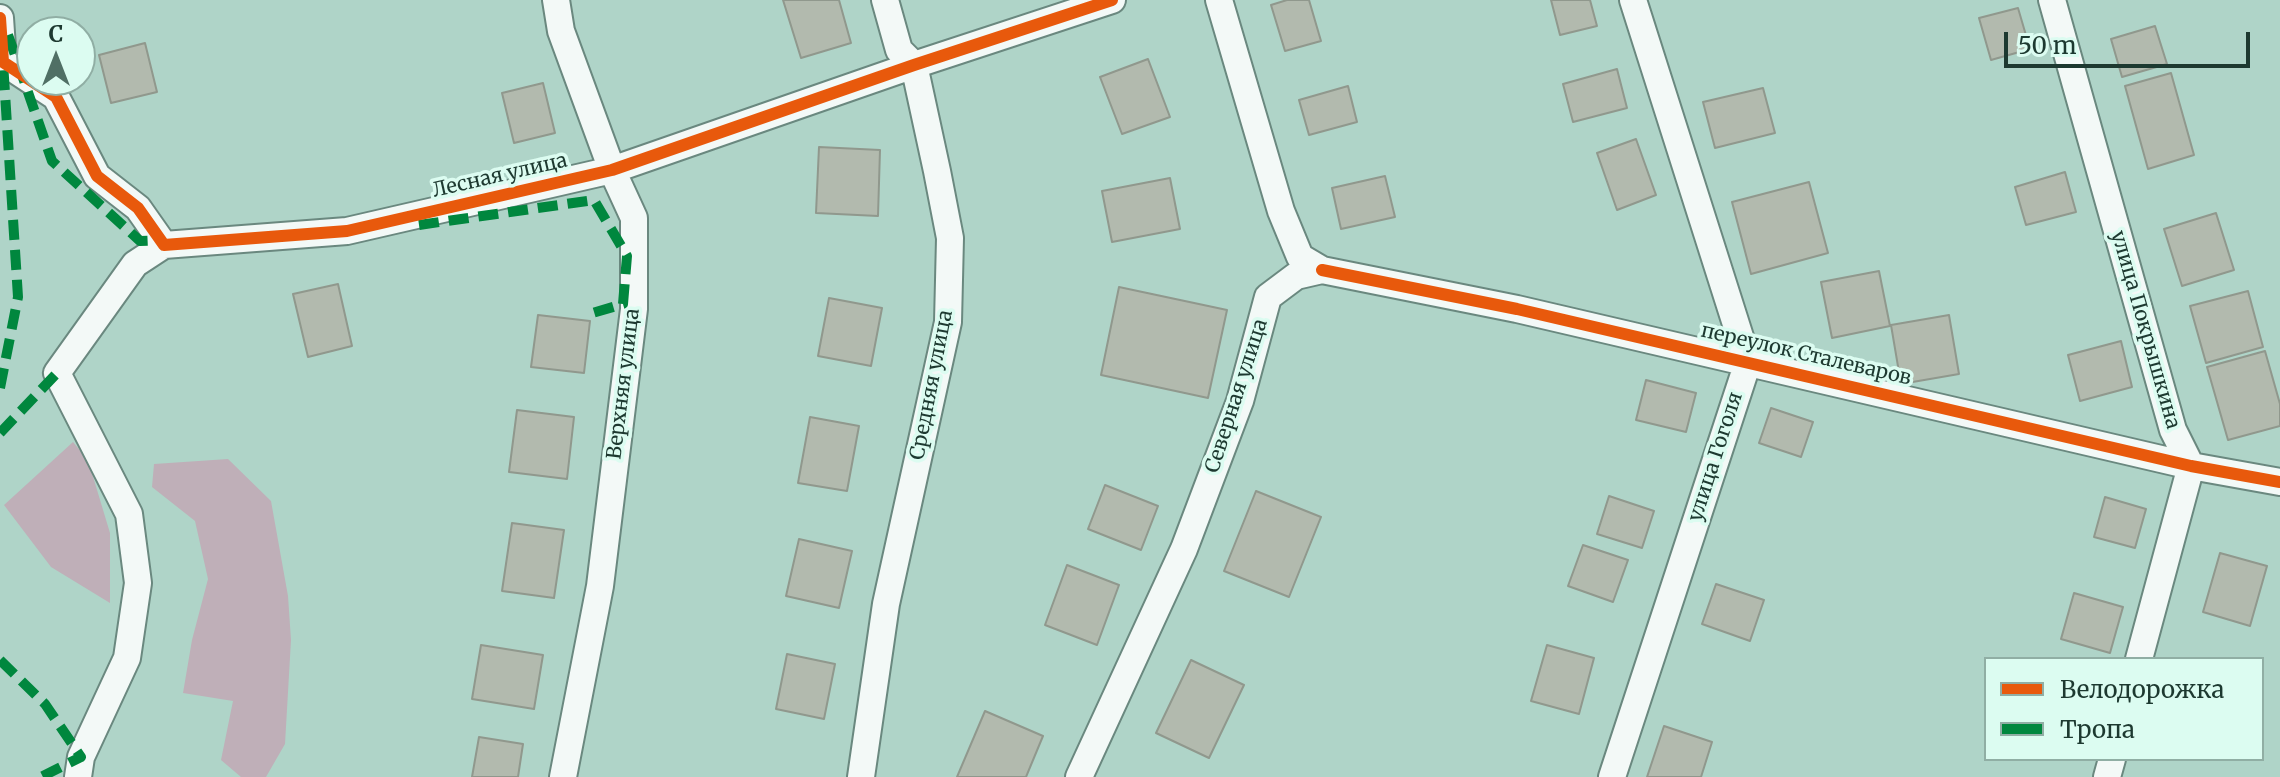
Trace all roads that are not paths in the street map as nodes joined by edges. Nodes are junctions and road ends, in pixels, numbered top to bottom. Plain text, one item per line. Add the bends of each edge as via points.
1 (556, 0) edge
2 (885, 0) edge
3 (1112, 0) edge
4 (1219, 0) edge
5 (1633, 0) edge
6 (2052, 0) edge
7 (0, 18) edge
8 (914, 65) junction
9 (612, 170) junction
10 (164, 245) junction
11 (1322, 270) junction
12 (1748, 362) junction
13 (2191, 466) junction
14 (2280, 482) edge
15 (2140, 657) edge
16 (78, 777) edge
17 (563, 777) edge
18 (861, 777) edge
19 (1079, 777) edge
20 (1612, 777) edge

1 - 9 street, Верхняя улица via 561,31
2 - 8 street, Средняя улица via 899,50
3 - 8 street, Лесная улица
4 - 11 street via 1281,211 1300,257
5 - 12 street
6 - 13 street, улица Покрышкина via 2173,430
7 - 10 street via 3,62 56,97 97,176 138,208
8 - 9 street, Лесная улица
8 - 18 street, Средняя улица via 950,238 948,322 886,604
9 - 10 street, Лесная улица via 347,231
9 - 17 street, Верхняя улица via 634,218 634,309 600,586
10 - 16 street via 135,264 57,373 129,514 138,583 127,658 81,757
11 - 12 street, переулок Сталеваров
11 - 19 street, Северная улица via 1296,276 1268,297 1240,401 1184,549
12 - 13 street, переулок Сталеваров
12 - 20 street, улица Гоголя
13 - 14 street, переулок Сталеваров
13 - 15 street

